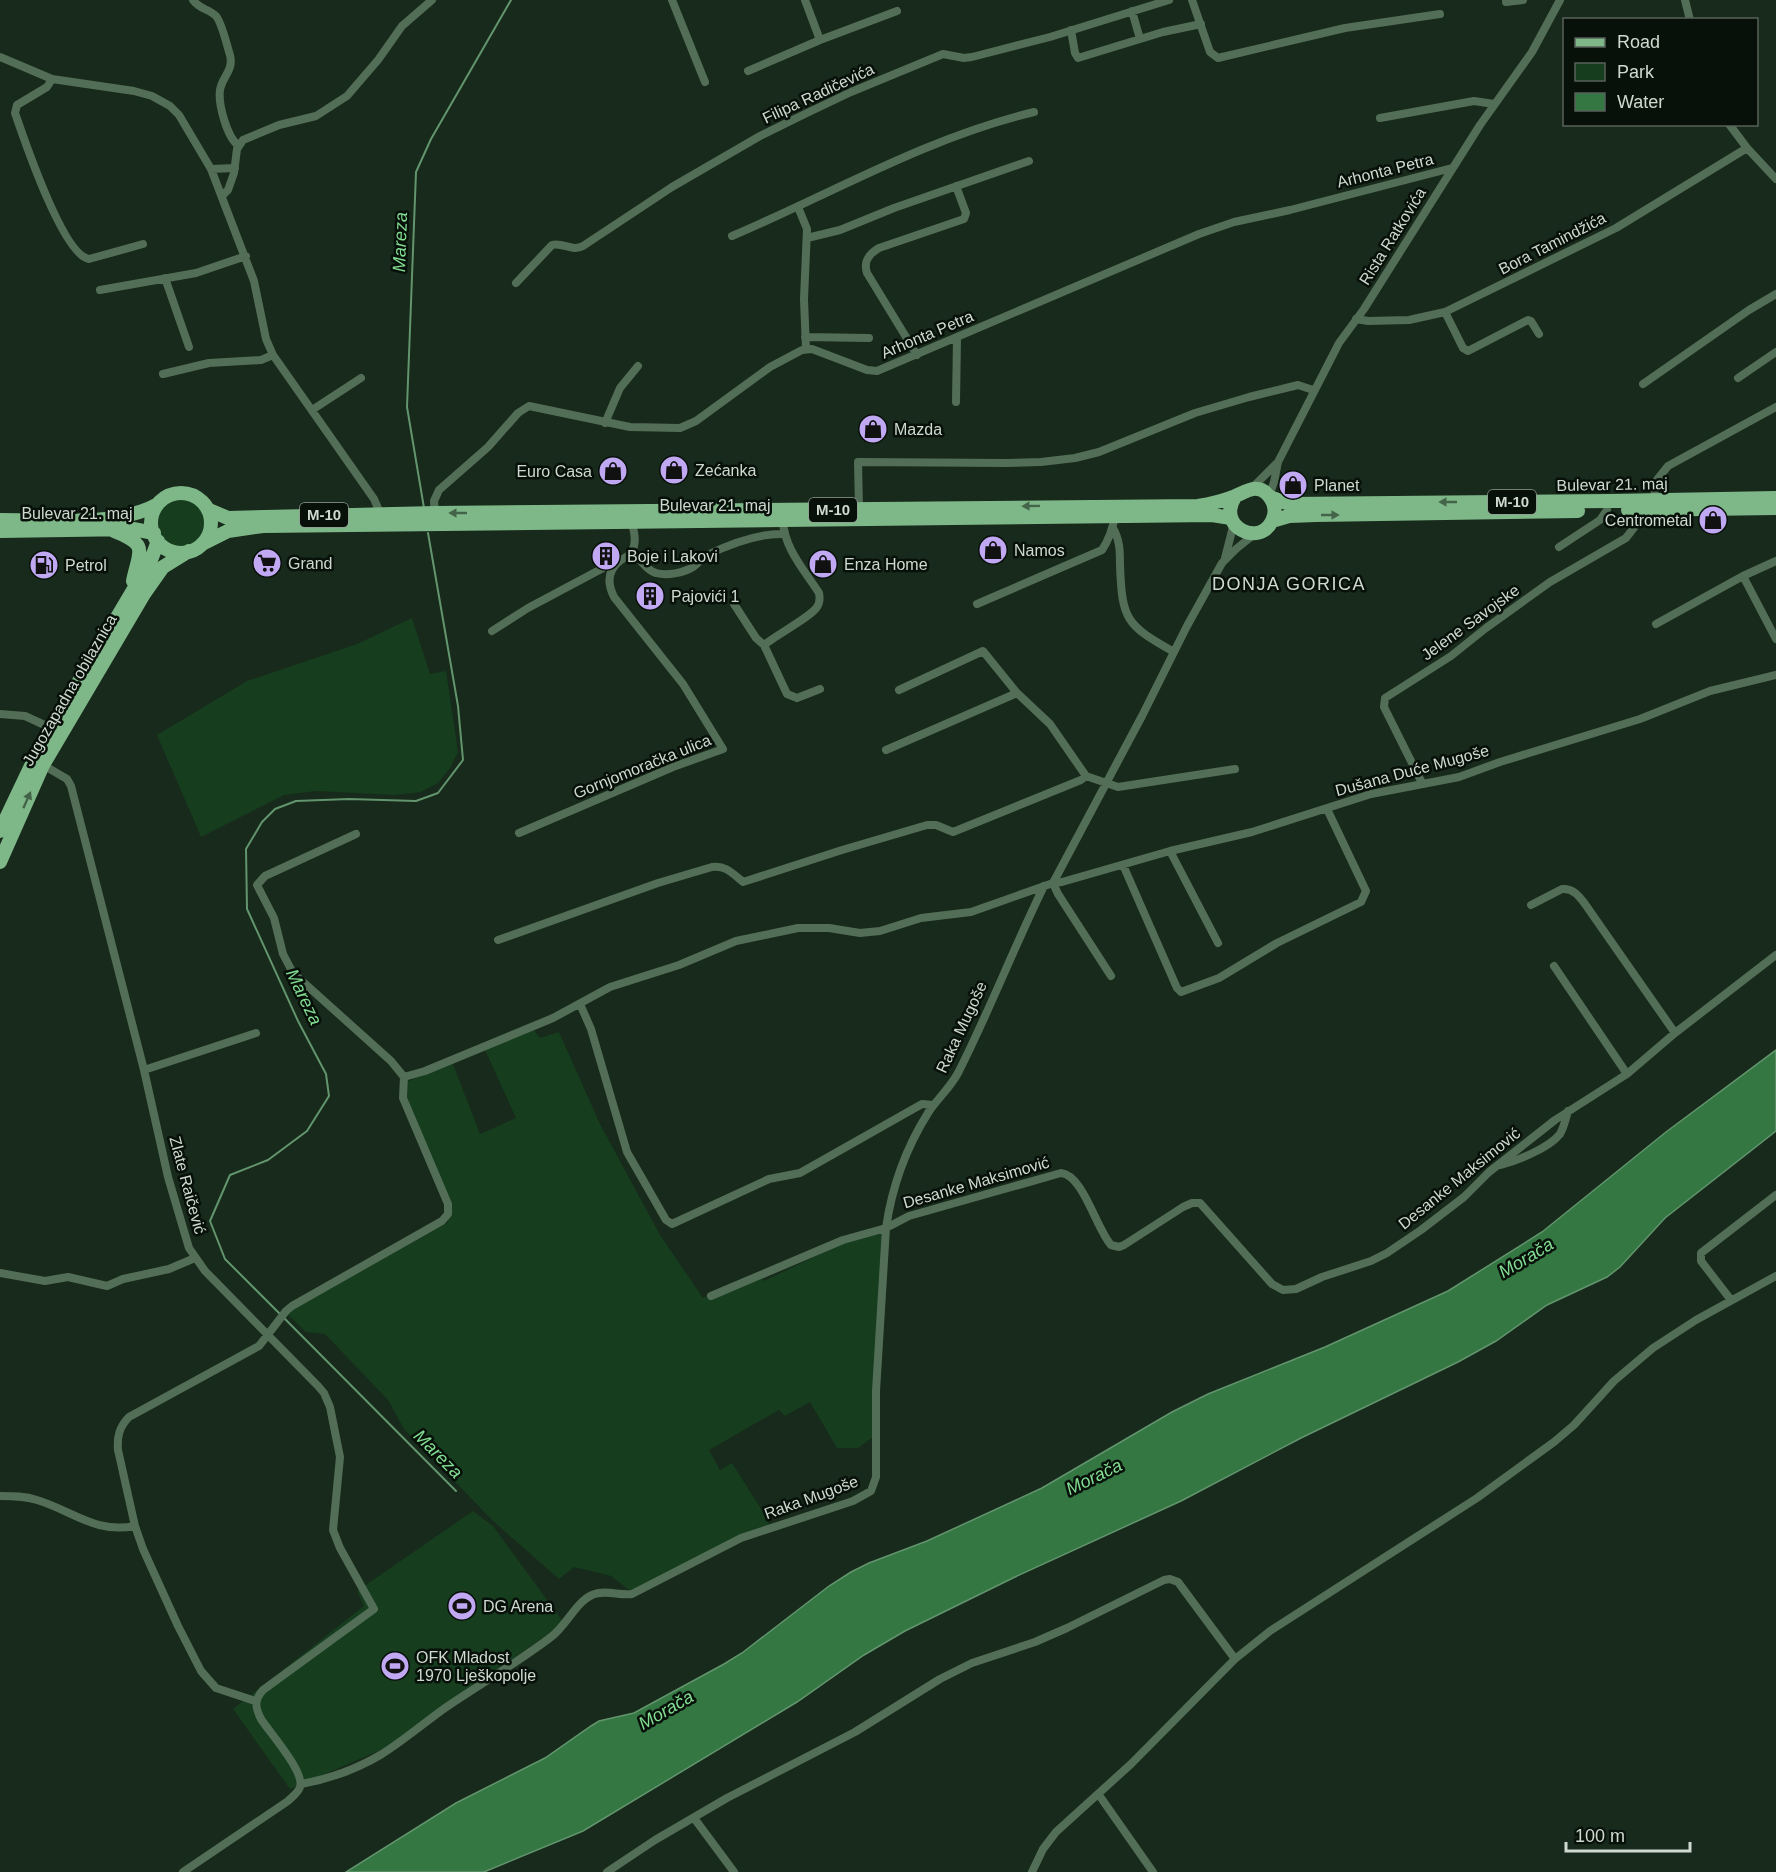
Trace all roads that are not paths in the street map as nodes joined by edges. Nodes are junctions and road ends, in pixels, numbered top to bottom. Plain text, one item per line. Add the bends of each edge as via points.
1 (193, 0) edge
2 (432, 0) edge
3 (672, 0) edge
4 (805, 0) edge
5 (1169, 0) edge
6 (1192, 0) edge
7 (1523, 0) edge
8 (1560, 0) edge
9 (1685, 0) edge
10 (1506, 2) dead end
11 (897, 11) dead end
12 (1132, 11) junction
13 (1440, 14) dead end
14 (1690, 18) edge
15 (1201, 24) junction
16 (1071, 30) junction
17 (820, 39) junction
18 (1140, 39) junction
19 (0, 57) edge
20 (748, 71) dead end
21 (52, 79) junction
22 (705, 82) dead end
23 (1494, 104) junction
24 (1034, 112) dead end
25 (1380, 118) dead end
26 (1731, 126) edge
27 (238, 146) junction
28 (1747, 148) junction
29 (1029, 161) dead end
30 (235, 168) junction
31 (1452, 168) junction
32 (211, 169) junction
33 (1776, 178) edge
34 (956, 186) junction
35 (222, 196) junction
36 (798, 207) junction
37 (732, 236) dead end
38 (807, 238) junction
39 (143, 244) dead end
40 (246, 256) junction
41 (165, 278) junction
42 (516, 283) dead end
43 (100, 290) dead end
44 (1776, 294) edge
45 (1445, 312) junction
46 (1356, 319) junction
47 (1539, 334) dead end
48 (805, 337) junction
49 (869, 338) dead end
50 (957, 338) junction
51 (189, 347) dead end
52 (806, 349) junction
53 (1776, 352) edge
54 (273, 355) junction
55 (916, 355) junction
56 (638, 366) dead end
57 (163, 374) dead end
58 (361, 378) dead end
59 (1738, 378) dead end
60 (1643, 384) dead end
61 (1313, 390) junction
62 (956, 402) dead end
63 (1776, 407) edge
64 (312, 410) junction
65 (605, 423) junction
66 (1278, 462) junction
67 (1251, 489) junction
68 (1235, 496) junction
69 (1269, 497) junction
70 (1776, 498) edge
71 (1654, 499) junction
72 (158, 504) junction
73 (1776, 508) edge
74 (859, 509) junction
75 (1637, 509) junction
76 (209, 510) junction
77 (1607, 510) junction
78 (435, 513) junction
79 (381, 514) junction
80 (0, 519) edge
81 (1232, 521) junction
82 (1272, 521) junction
83 (1114, 522) junction
84 (632, 523) junction
85 (783, 527) junction
86 (109, 530) junction
87 (0, 531) edge
88 (1256, 533) junction
89 (156, 537) junction
90 (202, 544) junction
91 (1559, 547) dead end
92 (189, 551) junction
93 (632, 551) junction
94 (1225, 559) junction
95 (1776, 561) edge
96 (614, 567) junction
97 (1743, 576) junction
98 (134, 589) junction
99 (734, 604) dead end
100 (977, 604) dead end
101 (1656, 624) dead end
102 (492, 631) dead end
103 (1776, 639) edge
104 (764, 645) junction
105 (1174, 652) junction
106 (1776, 675) edge
107 (820, 689) dead end
108 (899, 690) dead end
109 (1017, 693) junction
110 (0, 714) edge
111 (51, 728) junction
112 (886, 750) dead end
113 (43, 765) junction
114 (1234, 769) dead end
115 (1086, 776) junction
116 (1422, 783) junction
117 (1107, 784) junction
118 (1327, 809) junction
119 (0, 831) edge
120 (519, 833) dead end
121 (356, 834) dead end
122 (1170, 851) junction
123 (0, 862) edge
124 (1123, 865) junction
125 (1049, 885) junction
126 (1531, 904) dead end
127 (498, 940) dead end
128 (1218, 943) dead end
129 (1776, 955) edge
130 (1554, 966) dead end
131 (1111, 976) dead end
132 (580, 1004) junction
133 (256, 1033) dead end
134 (1675, 1033) junction
135 (144, 1070) junction
136 (1627, 1074) junction
137 (404, 1077) junction
138 (933, 1105) junction
139 (1568, 1111) junction
140 (1497, 1165) junction
141 (1776, 1195) edge
142 (886, 1228) junction
143 (195, 1258) junction
144 (0, 1273) edge
145 (1776, 1276) edge
146 (711, 1296) dead end
147 (1731, 1300) junction
148 (267, 1335) junction
149 (0, 1496) edge
150 (135, 1526) junction
151 (1235, 1659) junction
152 (255, 1701) junction
153 (301, 1784) junction
154 (1099, 1795) junction
155 (694, 1818) junction
156 (183, 1872) edge
157 (607, 1872) edge
158 (734, 1872) edge
159 (1032, 1872) edge
160 (1153, 1872) edge

1 - 27 street via 219,20 231,63 220,97 227,129
2 - 27 street via 402,26 347,96 316,116 267,129 247,137
3 - 22 street
4 - 17 street
5 - 12 street, Filipa Radičevića
6 - 15 street
7 - 10 street
8 - 23 street, Rista Ratkovića via 1532,52
9 - 14 street
11 - 17 street
12 - 16 street, Filipa Radičevića
12 - 18 street
13 - 15 street via 1345,28 1222,58 1210,52
15 - 18 street
16 - 18 street via 1078,58
16 - 42 street, Filipa Radičevića via 972,57 943,54 851,92 760,136 648,201 583,246 573,249 552,245
17 - 20 street
19 - 21 street
21 - 32 street via 134,91 163,100 178,115
21 - 39 street via 47,87 17,105 15,113 63,232 81,256 89,259
23 - 25 street via 1474,101
23 - 31 street, Rista Ratkovića
24 - 36 street via 946,140
26 - 28 street
27 - 30 street
28 - 33 street
28 - 45 street, Bora Tamindžića via 1616,228
29 - 34 street
30 - 32 street
30 - 35 street
31 - 46 street, Rista Ratkovića
31 - 50 street, Arhonta Petra via 1199,234
32 - 35 street
34 - 38 street via 840,230
34 - 55 street via 966,213 964,219 879,248 865,263 867,273
35 - 40 street
36 - 37 street
36 - 38 street
38 - 48 street
40 - 41 street via 195,273
40 - 54 street
41 - 43 street
41 - 51 street
44 - 60 street
45 - 46 street, Bora Tamindžića via 1409,320
45 - 47 street via 1468,351 1528,320
46 - 61 street, Rista Ratkovića
48 - 49 street
48 - 52 street
50 - 55 street, Arhonta Petra
50 - 62 street
52 - 55 street, Arhonta Petra via 873,371
52 - 65 street via 770,367 681,428 643,429
53 - 59 street
54 - 57 street via 261,360 209,363
54 - 64 street
56 - 65 street via 620,388
58 - 64 street
61 - 66 street, Rista Ratkovića
61 - 74 street via 1298,385 1249,397 1075,458 1006,463 858,462
63 - 71 street via 1668,466 1656,481
64 - 79 street
65 - 78 street via 534,406 524,409 439,490 434,501
66 - 67 street, Rista Ratkovića
66 - 69 street, Rista Ratkovića
67 - 68 main road, Bulevar 21. maj / M-10
67 - 69 main road, Bulevar 21. maj / M-10
68 -> 74 main road, Bulevar 21. maj / M-10 via 1198,506
68 - 81 main road via 1230,507
71 -> 69 main road, Bulevar 21. maj / M-10 via 1289,504
69 - 82 main road via 1275,509
70 - 71 main road, Bulevar 21. maj / M-10
72 - 76 main road, M-10 via 171,495 186,493 201,500
72 - 80 main road, Bulevar 21. maj / M-10 via 112,519
72 - 89 main road via 152,518
73 - 75 main road, Bulevar 21. maj / M-10
74 -> 78 main road, Bulevar 21. maj / M-10
75 - 77 main road, Bulevar 21. maj / M-10
75 - 116 street, Jelene Savojske via 1636,525 1626,538 1550,582 1450,656 1385,698 1384,707
76 - 79 main road, Bulevar 21. maj / M-10 via 228,518
76 - 90 main road via 211,528
82 -> 77 main road, Bulevar 21. maj / M-10 via 1316,515
77 - 91 street via 1600,520
78 - 79 main road, Bulevar 21. maj / M-10
81 - 83 main road, Bulevar 21. maj / M-10 via 1212,515
81 - 88 main road, Bulevar 21. maj / M-10 via 1241,530
81 - 94 street, Raka Mugoše
82 - 88 main road, Bulevar 21. maj / M-10
83 - 85 main road, Bulevar 21. maj / M-10
83 - 100 street via 1100,552
83 - 105 street via 1123,604 1128,617 1137,630
84 - 85 main road, Bulevar 21. maj / M-10
84 - 90 main road, Bulevar 21. maj / M-10 via 263,526 228,531
84 - 93 street
85 - 93 street via 705,556 694,566 673,574 651,571
85 - 104 street via 787,543 820,599 815,611
86 - 87 main road, Bulevar 21. maj
86 - 89 main road, Bulevar 21. maj via 141,530
86 - 98 main road via 129,538 139,550
88 - 94 street, Raka Mugoše
89 - 92 main road via 172,551
89 - 98 main road, Jugozapadna obilaznica via 151,560
90 - 92 main road, M-10
92 - 113 main road, Jugozapadna obilaznica via 155,577
93 - 96 street
94 - 105 street, Raka Mugoše
95 - 97 street
96 - 102 street via 605,567
96 - 120 street, Gornjomoračka ulica via 609,581 614,597 683,684 723,749
97 - 101 street
97 - 103 street
98 - 111 main road, Jugozapadna obilaznica
99 - 104 street
104 - 107 street via 787,694 797,698
105 - 117 street, Raka Mugoše
106 - 116 street, Dušana Duće Mugoše via 1710,691 1640,719 1459,777
108 - 109 street via 983,651
109 - 112 street
109 - 115 street via 1050,724
110 - 111 street via 25,716
111 - 119 main road, Jugozapadna obilaznica
123 -> 113 main road, Jugozapadna obilaznica
113 - 135 street, Zlate Raičević via 67,779 71,786
114 - 117 street via 1118,787
115 - 117 street
115 - 127 street via 953,832 927,825 743,882 726,868 712,867
116 - 118 street, Dušana Duće Mugoše
117 - 125 street, Raka Mugoše
118 - 122 street, Dušana Duće Mugoše
118 - 124 street via 1366,891 1361,902 1277,943 1219,978 1181,992
121 - 137 street via 264,876 257,885 274,918 283,954 293,973
122 - 124 street, Dušana Duće Mugoše
122 - 128 street
124 - 125 street, Dušana Duće Mugoše
125 - 131 street
125 - 132 street, Dušana Duće Mugoše via 971,912 921,918 879,931 798,927 736,941 610,987
125 - 138 street, Raka Mugoše via 1028,918 954,1080
126 - 134 street via 1562,889 1575,893
129 - 134 street, Desanke Maksimović
130 - 136 street
132 - 137 street, Dušana Duće Mugoše
132 - 138 street via 627,1152 672,1224 769,1179 800,1173 922,1104
133 - 135 street
134 - 136 street, Desanke Maksimović
135 - 143 street, Zlate Raičević via 168,1177
136 - 139 street, Desanke Maksimović
137 - 148 street via 403,1098 448,1204 448,1214 286,1311
138 - 142 street, Raka Mugoše via 903,1161
139 - 140 street, Desanke Maksimović
139 - 140 street via 1560,1134 1549,1144
140 - 142 street, Desanke Maksimović via 1464,1197 1387,1253 1290,1290 1272,1284 1200,1203 1192,1203 1124,1245 1111,1245 1077,1183 1065,1173 909,1216
141 - 147 street via 1701,1253 1701,1261
142 - 146 street via 843,1240
142 - 153 street, Raka Mugoše via 876,1391 876,1477 871,1491 853,1501 741,1538 632,1594 590,1595 544,1643 383,1753 352,1769
143 - 144 street via 107,1286 68,1277 45,1281
143 - 148 street, Zlate Raičević
145 - 147 street
147 - 151 street via 1638,1359 1574,1425 1477,1498 1289,1618
148 - 150 street via 258,1346 129,1417 123,1424 118,1450
148 - 152 street, Zlate Raičević via 326,1398 340,1457 333,1530 374,1609 272,1683
149 - 150 street via 40,1500 111,1529
150 - 152 street via 201,1671 216,1688
151 - 154 street
151 - 155 street via 1178,1582 1164,1580 1067,1628 972,1663 855,1732
152 - 153 street via 256,1710 297,1770
153 - 156 street via 288,1801
154 - 159 street via 1050,1839
154 - 160 street
155 - 157 street
155 - 158 street

